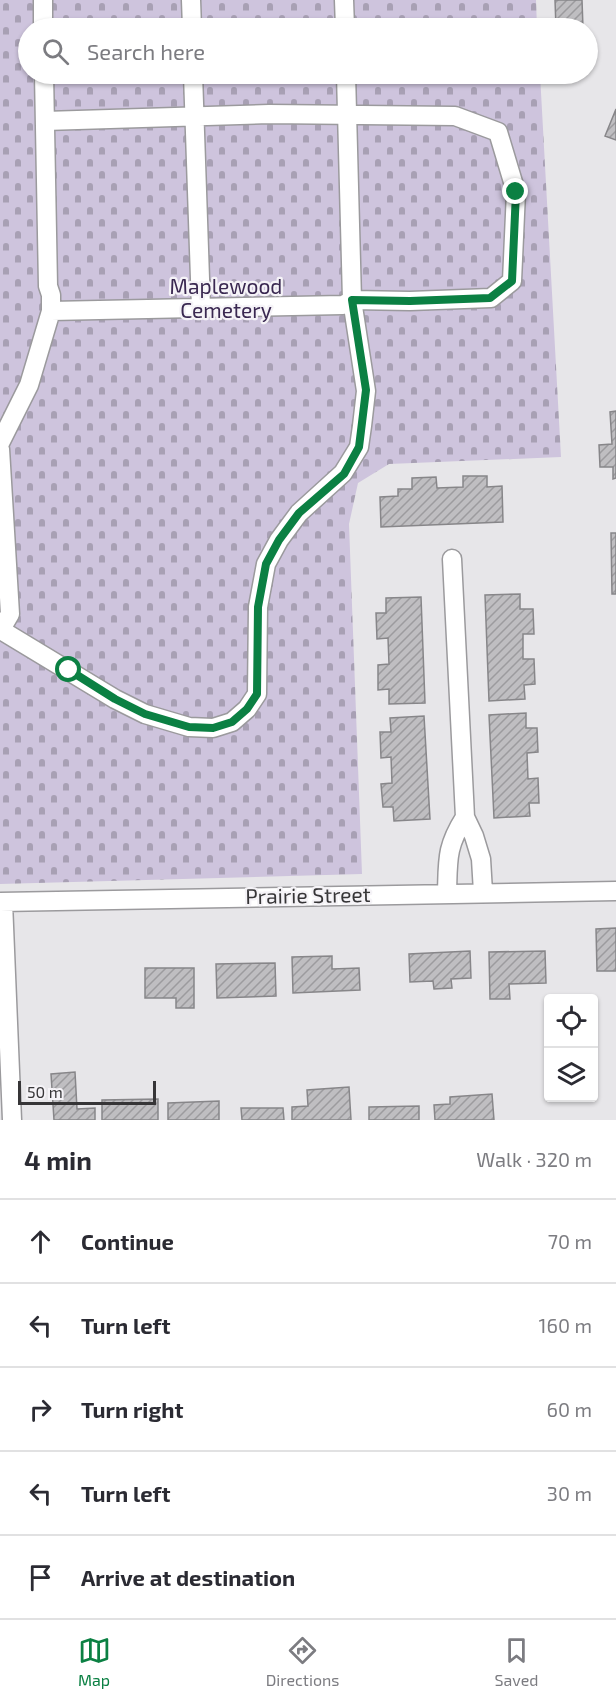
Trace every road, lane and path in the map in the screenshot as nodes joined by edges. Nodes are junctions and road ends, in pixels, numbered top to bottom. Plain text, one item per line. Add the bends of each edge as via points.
1 (43, 0) edge
2 (191, 0) edge
3 (344, 0) edge
4 (43, 18) edge
5 (192, 18) edge
6 (345, 18) edge
7 (44, 84) edge
8 (193, 84) edge
9 (346, 84) edge
10 (347, 115) junction
11 (195, 116) junction
12 (45, 121) junction
13 (352, 300) junction
14 (201, 308) junction
15 (51, 310) junction
16 (0, 443) edge
17 (0, 449) edge
18 (452, 559) dead end
19 (0, 630) edge
20 (465, 817) junction
21 (616, 891) edge
22 (483, 892) junction
23 (447, 893) junction
24 (2, 902) edge
25 (12, 1120) edge

1 - 4 street
2 - 5 street
3 - 6 street
7 - 12 street
8 - 11 street
9 - 10 street
10 - 11 street
10 - 13 street
10 - 13 street via 455,116 498,132 516,192 512,281 490,298
11 - 12 street
11 - 14 street
12 - 15 street
13 - 14 street via 343,305
13 - 19 street via 366,390 359,447 344,474 299,513 266,564 258,607 257,694 247,709 232,722 213,728 189,727 145,714
14 - 15 street
15 - 16 street via 29,385
17 - 19 street via 10,614
18 - 20 street
20 - 22 street via 481,859
20 - 23 street via 449,851
21 - 22 street, Prairie Street
22 - 23 street, Prairie Street
23 - 24 street, Prairie Street
24 - 25 street

